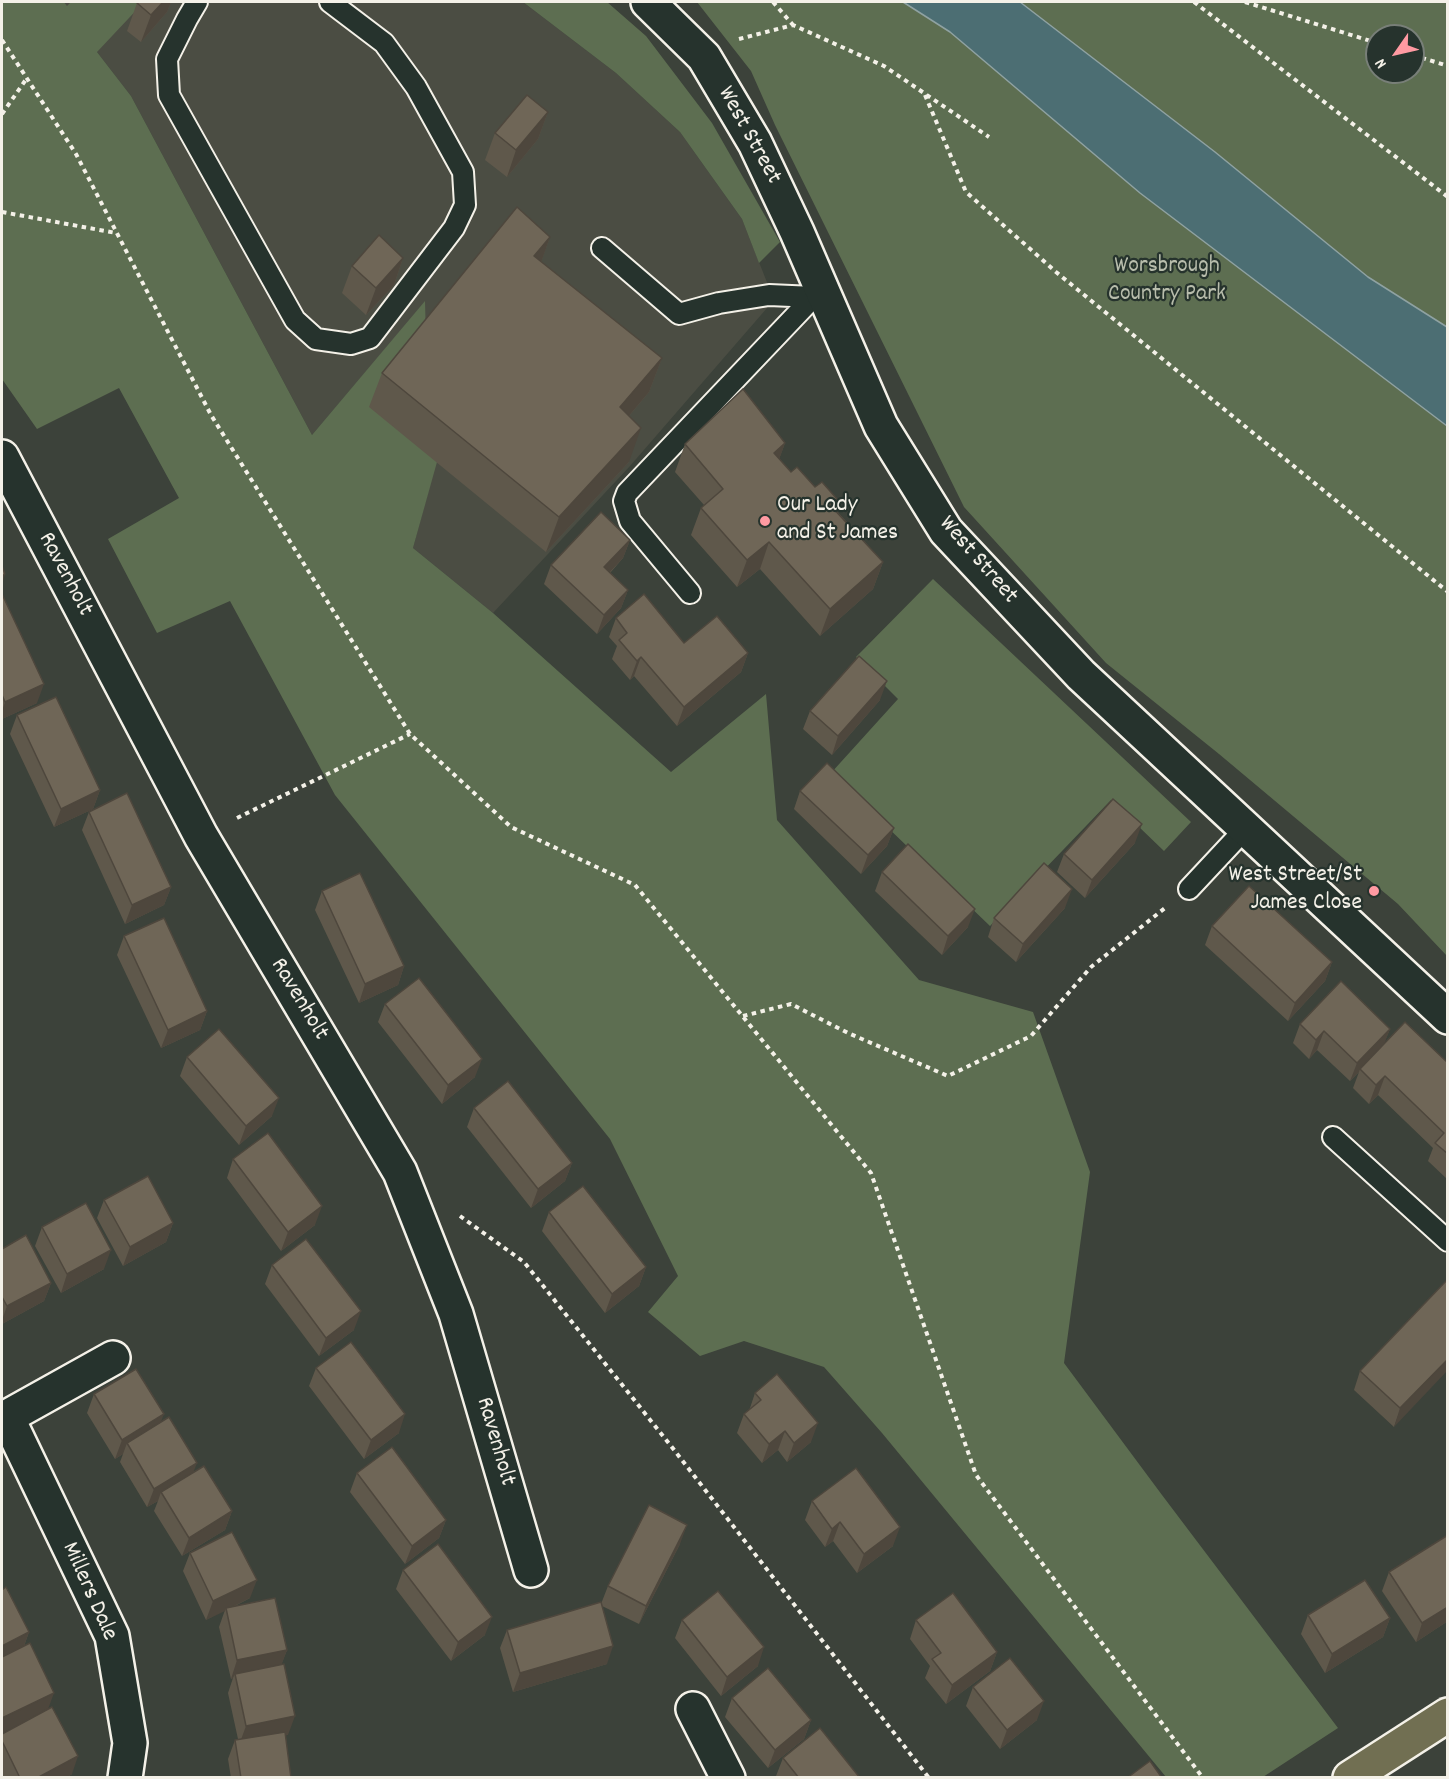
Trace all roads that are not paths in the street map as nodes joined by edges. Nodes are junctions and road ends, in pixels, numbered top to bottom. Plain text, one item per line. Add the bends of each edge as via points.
1 (197, 2) edge
2 (330, 2) edge
3 (648, 2) edge
4 (602, 248) dead end
5 (818, 293) junction
6 (2, 457) edge
7 (690, 593) dead end
8 (1245, 828) junction
9 (1189, 889) road end
10 (1448, 1017) edge
11 (1333, 1137) dead end
12 (1448, 1241) edge
13 (113, 1359) dead end
14 (4, 1412) edge
15 (531, 1570) dead end
16 (693, 1709) dead end
17 (1448, 1715) edge
18 (125, 1778) edge
19 (728, 1778) edge
20 (1350, 1778) edge

1 - 2 lane via 167,59 169,94 296,320 316,339 351,344 370,338 454,228 465,205 463,172 416,87 384,43
3 - 5 street, West Street via 704,57 755,143
4 - 5 lane via 679,314 769,295
5 - 7 lane via 627,493 624,501 630,522
5 - 8 street, West Street via 881,426 946,531 1081,675
6 - 15 street, Ravenholt via 201,836 400,1172 456,1314
8 - 9 lane
8 - 10 street, West Street
11 - 12 lane
13 - 14 street, Millers Dale
14 - 18 street, Millers Dale via 112,1636 130,1743
16 - 19 street
17 - 20 highway

